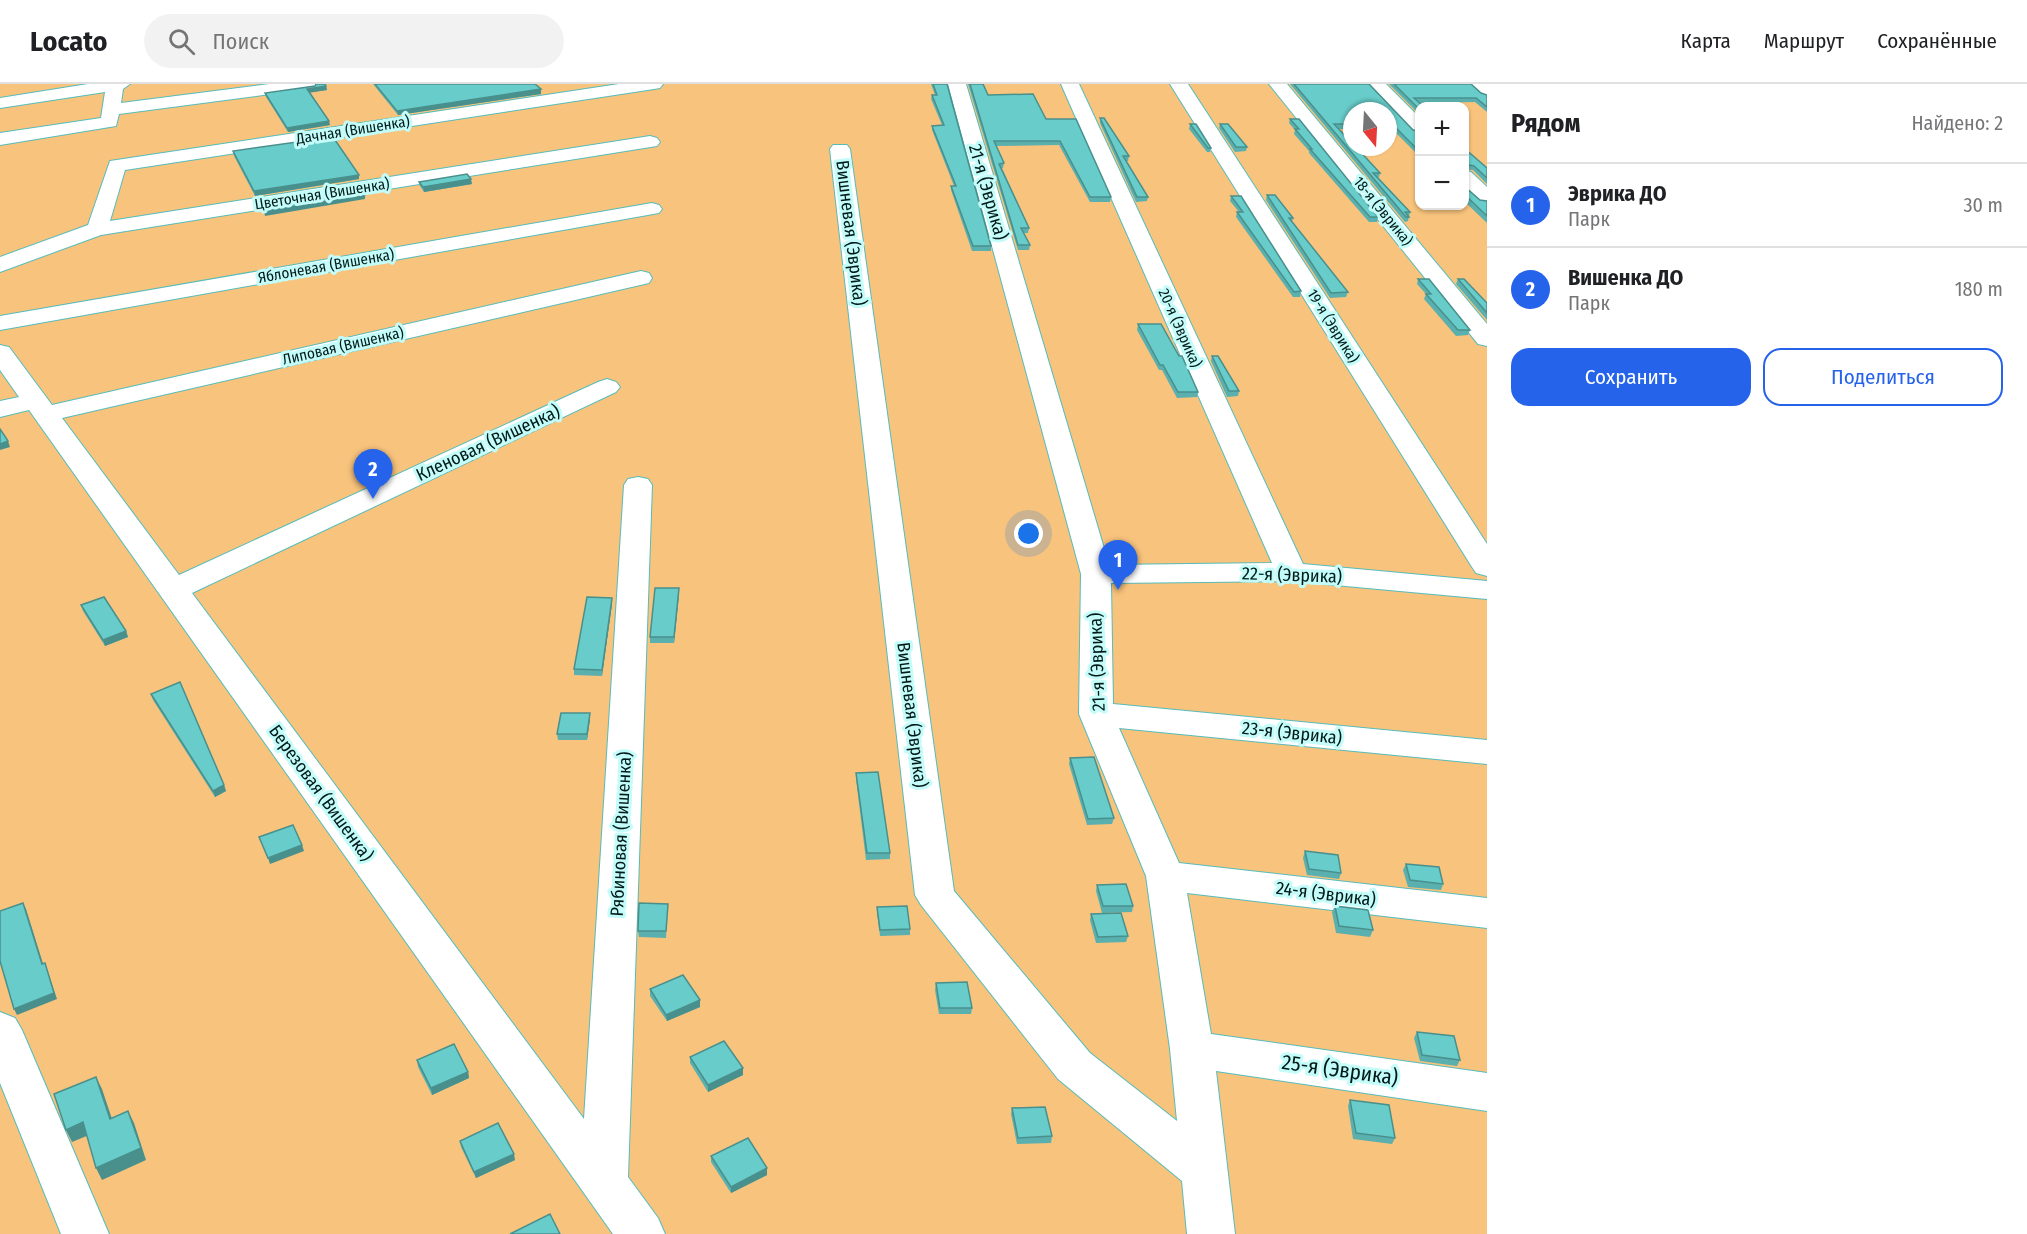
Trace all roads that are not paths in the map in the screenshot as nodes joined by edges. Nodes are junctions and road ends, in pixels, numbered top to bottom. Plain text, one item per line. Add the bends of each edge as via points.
1 (121, 84) edge
2 (309, 84) edge
3 (654, 84) edge
4 (957, 84) edge
5 (1070, 84) edge
6 (1179, 84) edge
7 (1278, 84) edge
8 (1376, 84) edge
9 (1478, 84) edge
10 (114, 85) edge
11 (1487, 92) edge
12 (0, 103) edge
13 (111, 110) junction
14 (1415, 125) edge
15 (0, 139) edge
16 (650, 142) dead end
17 (840, 150) dead end
18 (1469, 181) edge
19 (1487, 199) edge
20 (652, 209) dead end
21 (97, 229) junction
22 (0, 265) edge
23 (641, 278) dead end
24 (0, 323) edge
25 (1487, 339) edge
26 (0, 352) edge
27 (607, 387) dead end
28 (40, 407) junction
29 (0, 409) edge
30 (638, 485) dead end
31 (1487, 567) edge
32 (1291, 572) junction
33 (1096, 574) junction
34 (173, 590) junction
35 (1487, 590) edge
36 (1096, 714) junction
37 (1487, 752) edge
38 (1165, 876) junction
39 (1487, 913) edge
40 (0, 1030) edge
41 (1192, 1049) junction
42 (1487, 1092) edge
43 (1206, 1172) junction
44 (604, 1183) junction
45 (85, 1234) edge
46 (641, 1234) edge
47 (1211, 1234) edge

1 - 10 lane
2 - 13 lane
3 - 21 lane, Дачная (Вишенка) via 117,165
4 - 33 lane, 21-я (Эврика)
5 - 32 lane, 20-я (Эврика)
6 - 31 lane, 19-я (Эврика)
7 - 25 lane, 18-я (Эврика)
8 - 14 lane
9 - 11 lane
10 - 12 lane
10 - 13 lane
13 - 15 lane via 109,122
16 - 21 lane, Цветочная (Вишенка)
17 - 43 lane, Вишневая (Эврика) via 935,895 1074,1066
18 - 19 lane
20 - 24 lane, Яблоневая (Вишенка)
21 - 22 lane, Цветочная (Вишенка)
23 - 28 lane, Липовая (Вишенка)
26 - 28 lane, Березовая (Вишенка)
27 - 34 lane, Кленовая (Вишенка)
28 - 29 lane, Липовая (Вишенка)
28 - 34 lane, Березовая (Вишенка)
30 - 44 lane, Рябиновая (Вишенка)
32 - 33 lane, 22-я (Эврика)
32 - 35 lane, 22-я (Эврика)
33 - 36 lane, 21-я (Эврика)
34 - 44 lane, Березовая (Вишенка)
36 - 37 lane, 23-я (Эврика)
36 - 38 lane, 21-я (Эврика)
38 - 39 lane, 24-я (Эврика)
38 - 41 lane, 21-я (Эврика)
40 - 45 lane
41 - 42 lane, 25-я (Эврика)
41 - 43 lane, 21-я (Эврика)
43 - 47 lane, 21-я (Эврика)
44 - 46 lane, Березовая (Вишенка)

